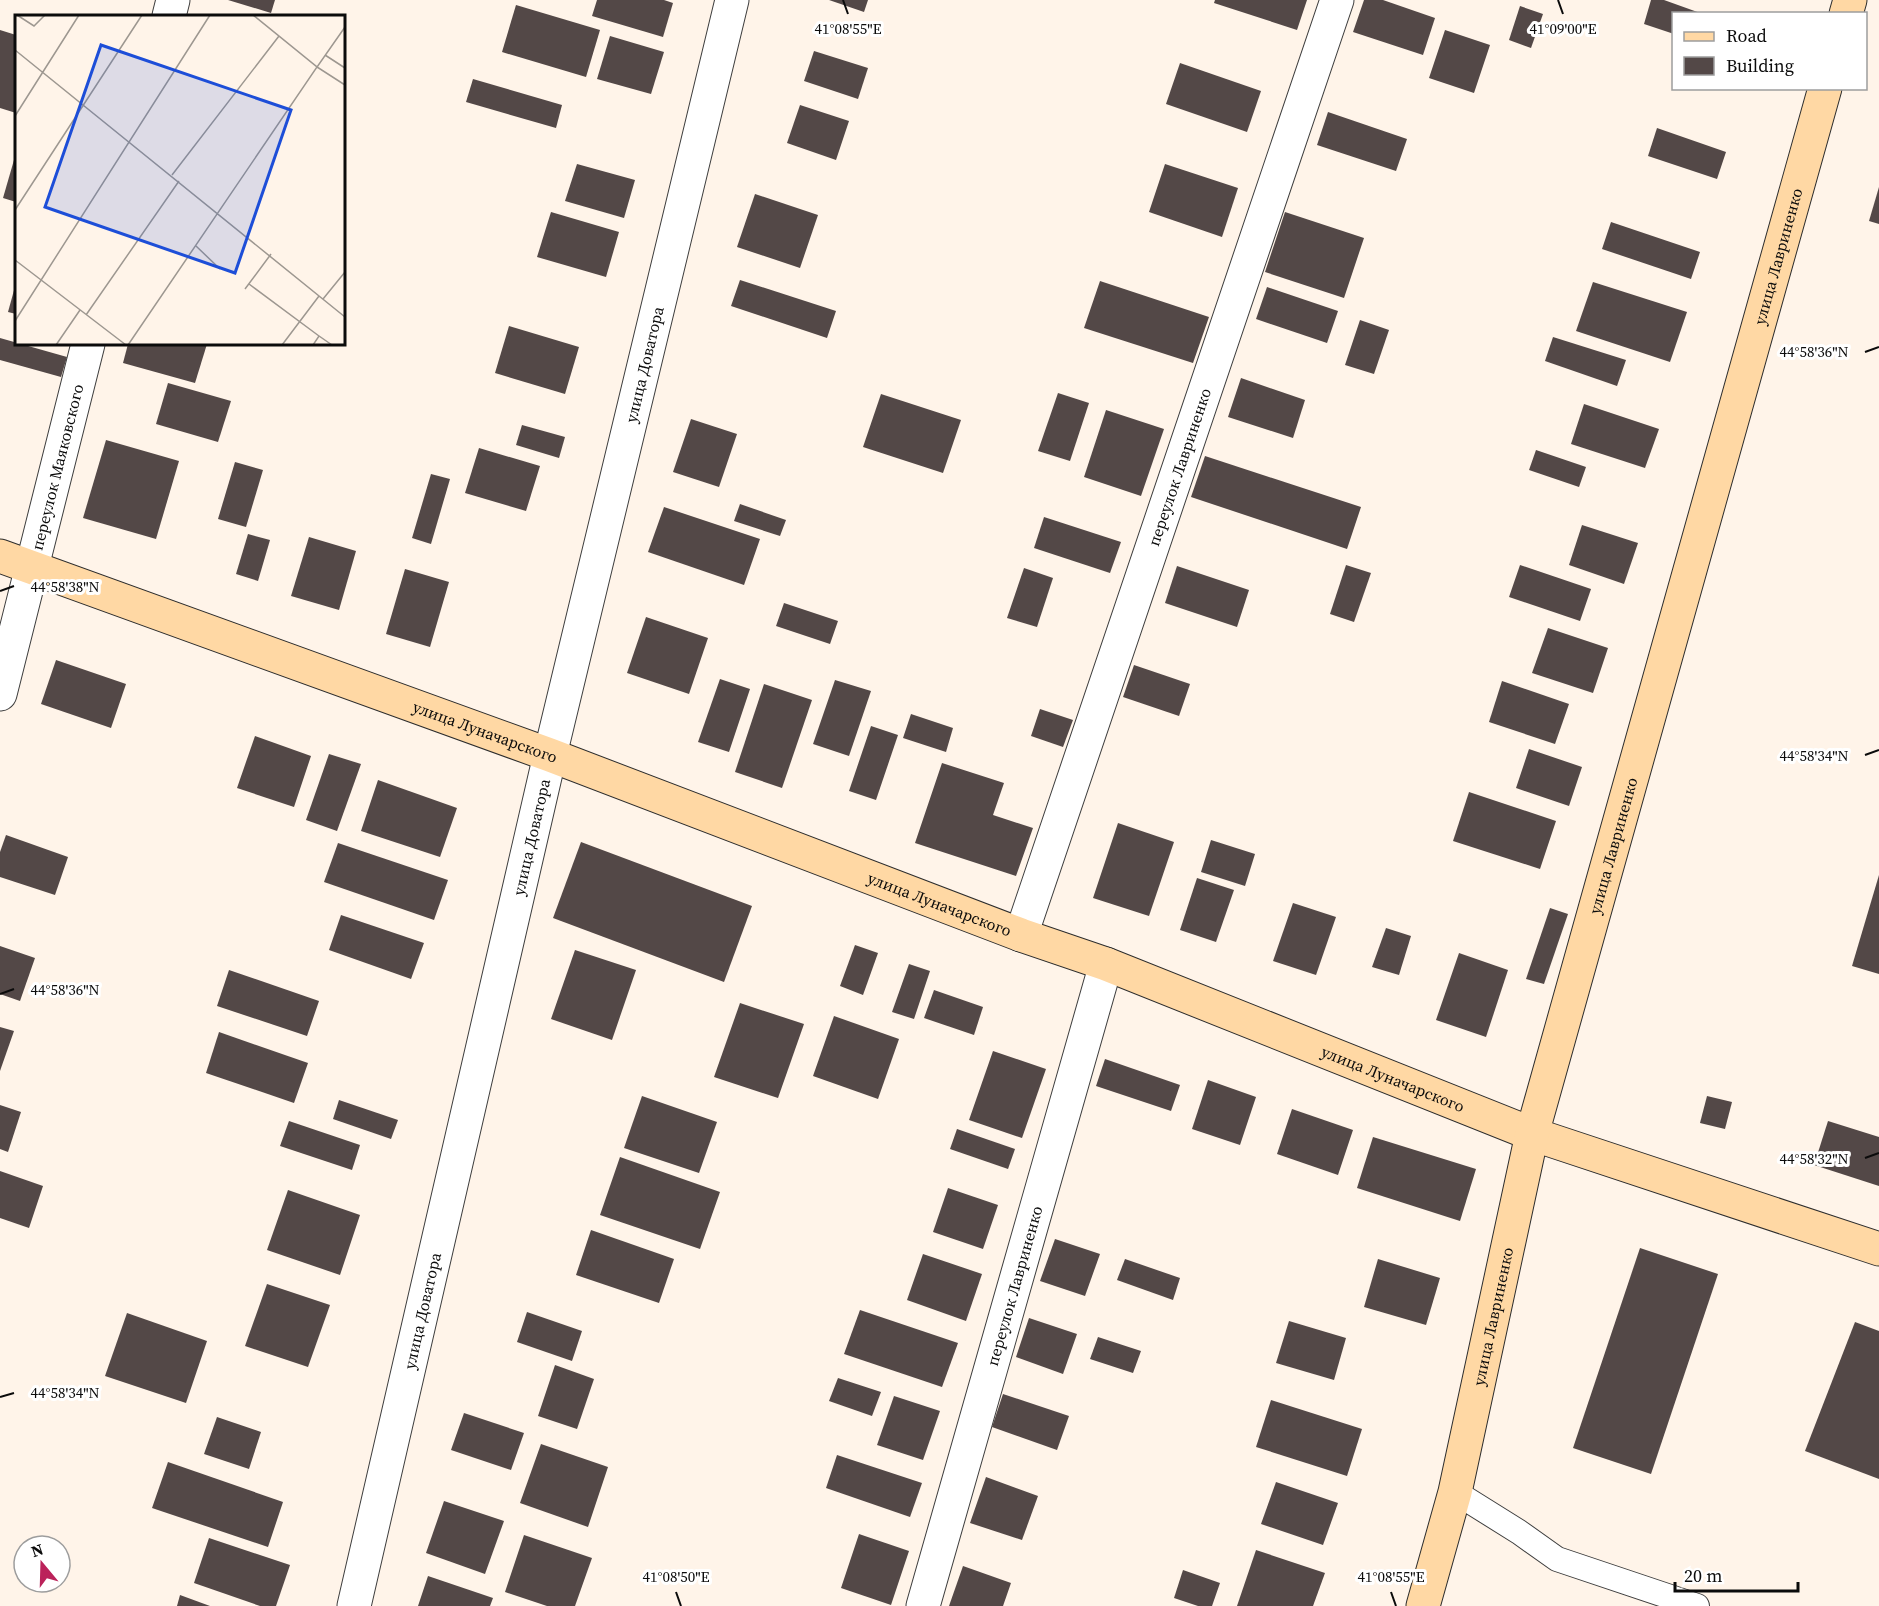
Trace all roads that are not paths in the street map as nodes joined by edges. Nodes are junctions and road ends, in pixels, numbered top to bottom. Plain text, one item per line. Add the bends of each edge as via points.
1 (173, 0) edge
2 (732, 0) edge
3 (1337, 0) edge
4 (169, 15) edge
5 (1824, 90) edge
6 (88, 345) edge
7 (0, 556) edge
8 (32, 567) junction
9 (0, 694) edge
10 (550, 755) junction
11 (1021, 935) junction
12 (1106, 964) junction
13 (1532, 1134) junction
14 (1879, 1249) edge
15 (1455, 1492) junction
16 (354, 1606) edge
17 (923, 1606) edge
18 (1423, 1606) edge
19 (1697, 1606) edge

1 - 4 street
2 - 10 street, улица Доватора
3 - 11 street, переулок Лавриненко
5 - 13 main road, улица Лавриненко
6 - 8 street, переулок Маяковского
7 - 8 main road, улица Луначарского
8 - 9 street, переулок Маяковского
8 - 10 main road, улица Луначарского
10 - 11 main road, улица Луначарского
10 - 16 street, улица Доватора
11 - 12 main road, улица Луначарского
12 - 13 main road, улица Луначарского
12 - 17 street, переулок Лавриненко
13 - 14 main road, улица Луначарского
13 - 15 main road, улица Лавриненко
15 - 18 main road, улица Лавриненко
15 - 19 lane via 1557,1559

